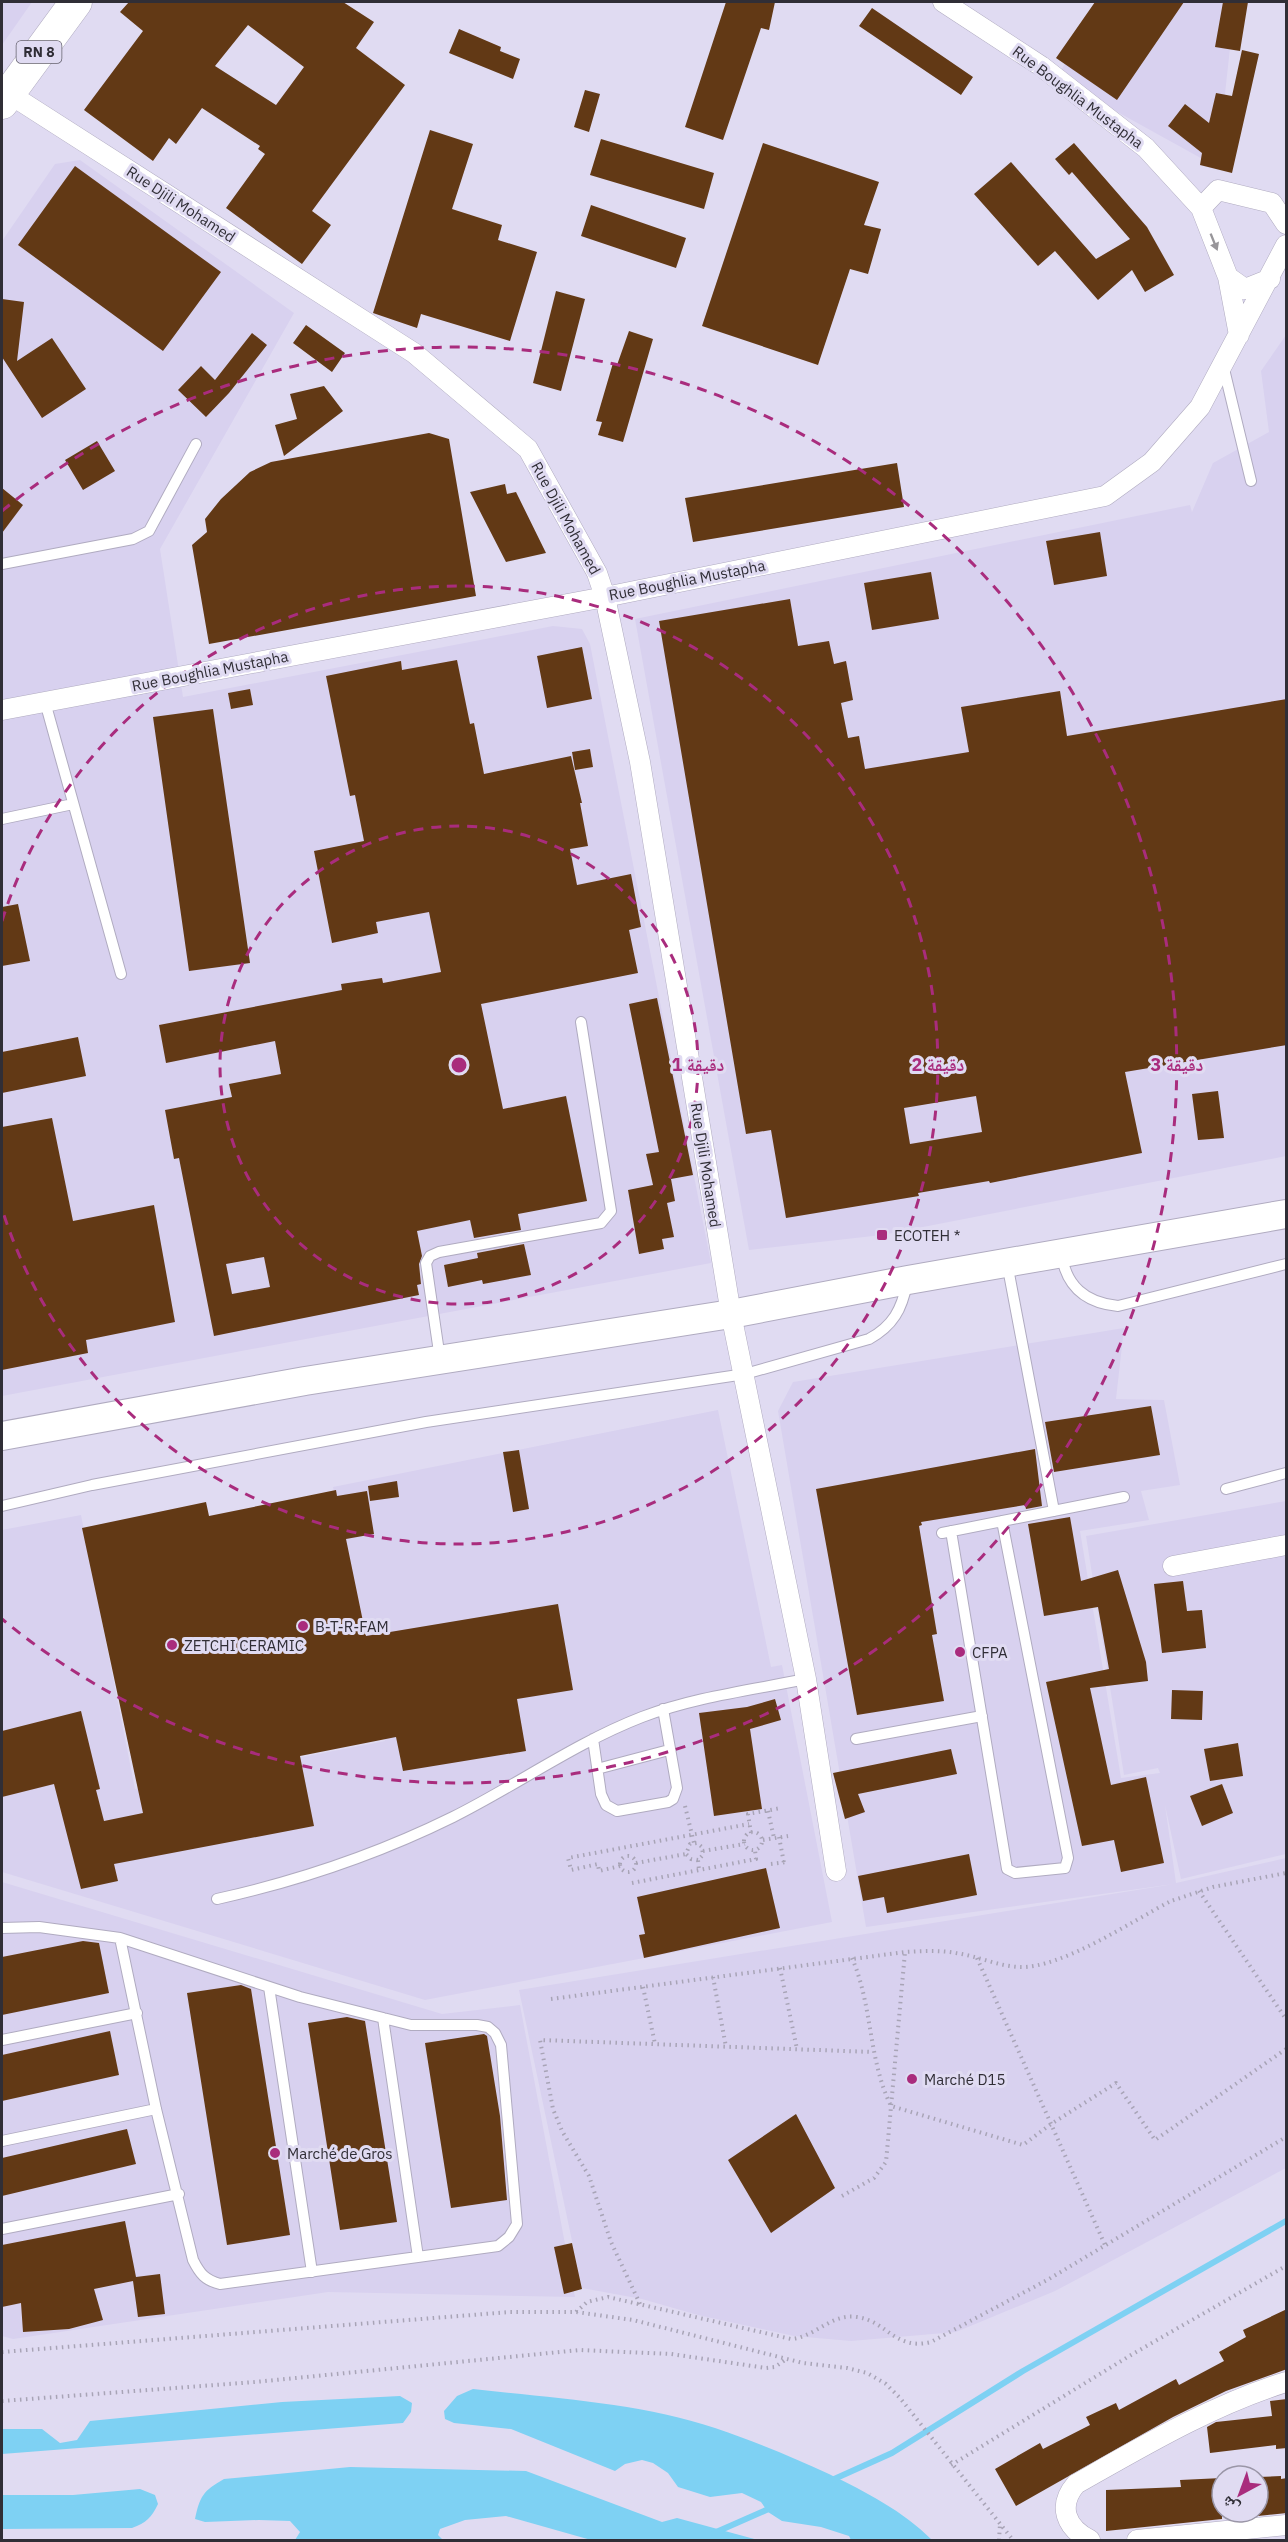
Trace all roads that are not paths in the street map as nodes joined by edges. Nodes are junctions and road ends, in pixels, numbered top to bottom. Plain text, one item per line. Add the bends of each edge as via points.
1 (76, 2) edge
2 (943, 2) edge
3 (5, 98) edge
4 (1176, 180) junction
5 (1218, 190) junction
6 (1279, 203) edge
7 (1201, 208) junction
8 (1287, 224) edge
9 (1287, 245) edge
10 (1228, 277) junction
11 (1270, 279) junction
12 (1239, 335) junction
13 (1223, 365) junction
14 (196, 444) dead end
15 (1251, 481) dead end
16 (2, 564) edge
17 (605, 597) junction
18 (45, 702) junction
19 (2, 710) edge
20 (73, 804) junction
21 (2, 819) edge
22 (121, 974) dead end
23 (581, 1022) dead end
24 (1287, 1214) edge
25 (1061, 1253) junction
26 (1007, 1263) junction
27 (1287, 1264) edge
28 (908, 1280) junction
29 (731, 1314) junction
30 (440, 1359) junction
31 (744, 1374) junction
32 (2, 1436) edge
33 (1287, 1473) edge
34 (1226, 1489) dead end
35 (1124, 1497) dead end
36 (2, 1506) edge
37 (1054, 1511) junction
38 (1002, 1521) junction
39 (1287, 1545) edge
40 (1173, 1566) dead end
41 (806, 1679) junction
42 (663, 1709) junction
43 (982, 1716) junction
44 (593, 1739) junction
45 (856, 1739) dead end
46 (669, 1750) junction
47 (597, 1769) junction
48 (836, 1870) dead end
49 (216, 1899) dead end
50 (2, 1928) edge
51 (120, 1938) junction
52 (269, 1987) junction
53 (137, 2013) junction
54 (384, 2018) junction
55 (2, 2040) edge
56 (156, 2109) junction
57 (2, 2141) edge
58 (179, 2194) junction
59 (2, 2229) edge
60 (418, 2257) junction
61 (312, 2272) junction
62 (1287, 2382) edge
63 (1287, 2524) edge
64 (1090, 2541) edge
65 (1137, 2541) edge

1 - 3 main road, RN 8
2 - 4 street, Rue Boughlia Mustapha via 1041,66 1146,148
3 - 17 street, Rue Djili Mohamed via 414,353 528,449 597,573
4 - 5 street
4 - 7 street, Rue Boughlia Mustapha
5 - 6 street
5 - 7 street
6 - 8 street
7 -> 10 street, Rue Boughlia Mustapha
9 - 11 street
10 - 11 street via 1245,289
10 - 12 street, Rue Boughlia Mustapha
11 - 12 street
12 - 13 street, Rue Boughlia Mustapha
13 - 15 lane
13 - 17 street, Rue Boughlia Mustapha via 1200,407 1152,462 1105,496
14 - 16 lane via 149,531 133,539
17 - 18 street, Rue Boughlia Mustapha
17 - 29 street, Rue Djili Mohamed via 640,762
18 - 19 street, Rue Boughlia Mustapha
18 - 20 lane
20 - 21 lane
20 - 22 lane
23 - 30 lane via 611,1211 601,1223 430,1256 426,1263
24 - 25 main road
25 - 26 main road
25 - 27 lane via 1066,1274 1078,1292 1104,1305 1118,1306
26 - 28 main road
26 - 37 lane
28 - 29 main road
28 - 31 lane via 902,1307 879,1333
29 - 30 main road
29 - 31 street, Rue Djili Mohamed
30 - 32 main road
31 - 36 lane via 426,1422 92,1485
31 - 41 street, Rue Djili Mohamed
33 - 34 lane
35 - 37 lane
37 - 38 lane
38 - 43 lane via 947,1532
38 - 43 lane via 1068,1858 1065,1868 1015,1873 1007,1869
39 - 40 street
41 - 42 lane
41 - 48 street, Rue Djili Mohamed
42 - 44 lane
42 - 46 lane
43 - 45 lane
44 - 47 lane
44 - 49 lane via 452,1817 384,1847 278,1886
46 - 47 lane
46 - 47 lane via 677,1788 673,1798 662,1803 611,1809 603,1800
50 - 51 lane via 39,1927
51 - 52 lane
51 - 53 lane
52 - 54 lane
52 - 61 lane
53 - 55 lane
53 - 56 lane
54 - 60 lane
54 - 60 lane via 411,2025 488,2027 501,2045 517,2224 498,2246
56 - 57 lane
56 - 58 lane
58 - 59 lane
58 - 61 lane via 193,2260 207,2280 220,2284
60 - 61 lane
62 - 64 street via 1209,2412 1076,2484 1069,2492 1065,2512 1074,2530
63 - 65 street

